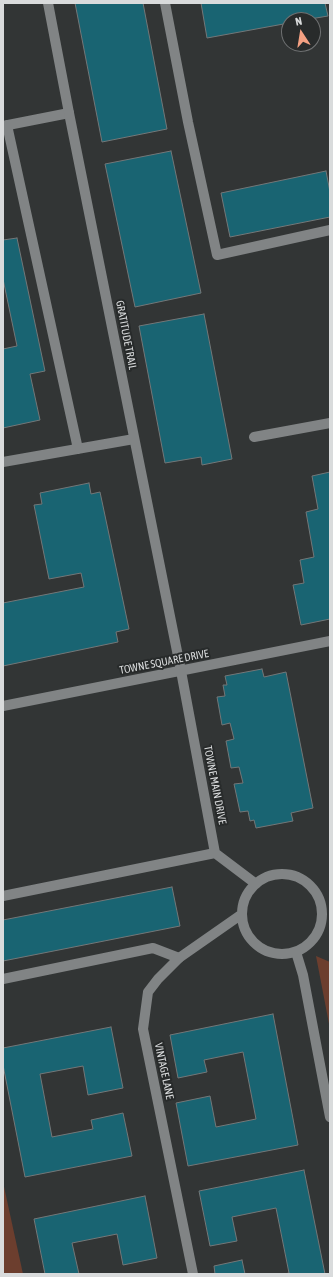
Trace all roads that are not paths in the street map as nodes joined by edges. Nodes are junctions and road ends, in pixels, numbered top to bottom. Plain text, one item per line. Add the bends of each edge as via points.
1 (48, 3) edge
2 (165, 3) edge
3 (69, 113) junction
4 (5, 126) edge
5 (330, 230) edge
6 (330, 423) edge
7 (254, 437) dead end
8 (134, 438) junction
9 (78, 449) junction
10 (3, 462) edge
11 (330, 641) edge
12 (181, 671) junction
13 (3, 706) edge
14 (215, 853) junction
15 (256, 884) junction
16 (3, 896) edge
17 (242, 914) junction
18 (296, 952) junction
19 (179, 958) junction
20 (3, 979) edge
21 (330, 1117) edge
22 (193, 1274) edge

1 - 3 street, GRATITUDE TRAIL
2 - 5 street via 217,255
3 - 4 street
3 - 8 street, GRATITUDE TRAIL
4 - 9 street
6 - 7 street
8 - 9 street
8 - 12 street, GRATITUDE TRAIL
9 - 10 street
11 - 12 street, TOWNE SQUARE DRIVE
12 - 13 street, TOWNE SQUARE DRIVE
12 - 14 street, TOWNE MAIN DRIVE
14 - 15 street
14 - 16 street
15 - 17 street via 247,894
15 - 18 street via 268,877 296,877 308,884 317,894 322,907 322,921 317,934 308,945
17 - 18 street via 249,937 262,949 279,954
17 - 19 street, VINTAGE LANE
18 - 21 street via 303,975
19 - 20 street via 153,948
19 - 22 street, VINTAGE LANE via 148,992 143,1029

